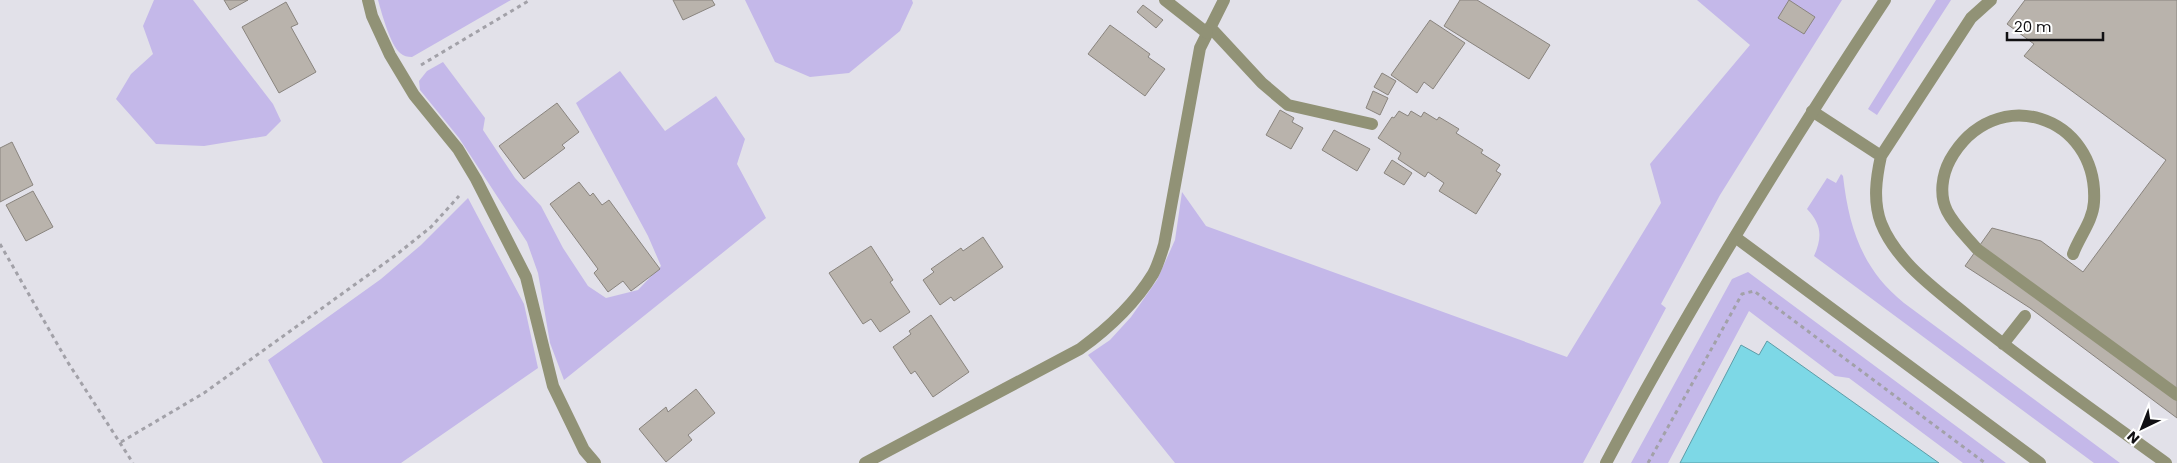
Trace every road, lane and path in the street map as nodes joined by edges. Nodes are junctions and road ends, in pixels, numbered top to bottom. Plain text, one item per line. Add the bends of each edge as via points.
1 (368, 0) edge
2 (530, 0) edge
3 (1165, 0) edge
4 (1224, 0) edge
5 (1885, 0) edge
6 (1990, 0) edge
7 (1208, 30) junction
8 (402, 75) junction
9 (1812, 111) junction
10 (1372, 124) dead end
11 (1881, 156) junction
12 (476, 179) junction
13 (1735, 237) junction
14 (0, 244) edge
15 (2075, 248) dead end
16 (2025, 316) dead end
17 (2002, 344) junction
18 (2177, 395) edge
19 (121, 442) junction
20 (134, 463) edge
21 (595, 463) edge
22 (865, 463) edge
23 (1606, 463) edge
24 (1648, 463) edge
25 (1985, 463) edge
26 (2040, 463) edge
27 (2166, 463) edge

1 - 8 street via 376,24
2 - 8 path
3 - 7 street
4 - 7 street
5 - 9 street
6 - 11 street via 1971,18
7 - 10 street via 1288,106
7 - 22 street via 1200,48 1164,245 1154,273 1130,305 1110,328 1080,349
8 - 12 street via 414,96 458,149
9 - 11 street
9 - 13 street
11 - 17 street via 1876,176 1876,199 1881,223 1894,247 1927,282
12 - 19 path via 431,227 396,255 204,393
12 - 21 street via 526,277 559,401 584,450
13 - 23 street
13 - 26 street
14 - 19 path via 67,361
15 - 18 street via 2087,227 2094,203 2092,180 2082,149 2058,126 2031,115 2003,117 1978,128 1958,145 1945,169 1942,191 1946,210 1960,230 1978,249
16 - 17 street
17 - 27 street
19 - 20 path
24 - 25 path via 1742,294 1754,291

